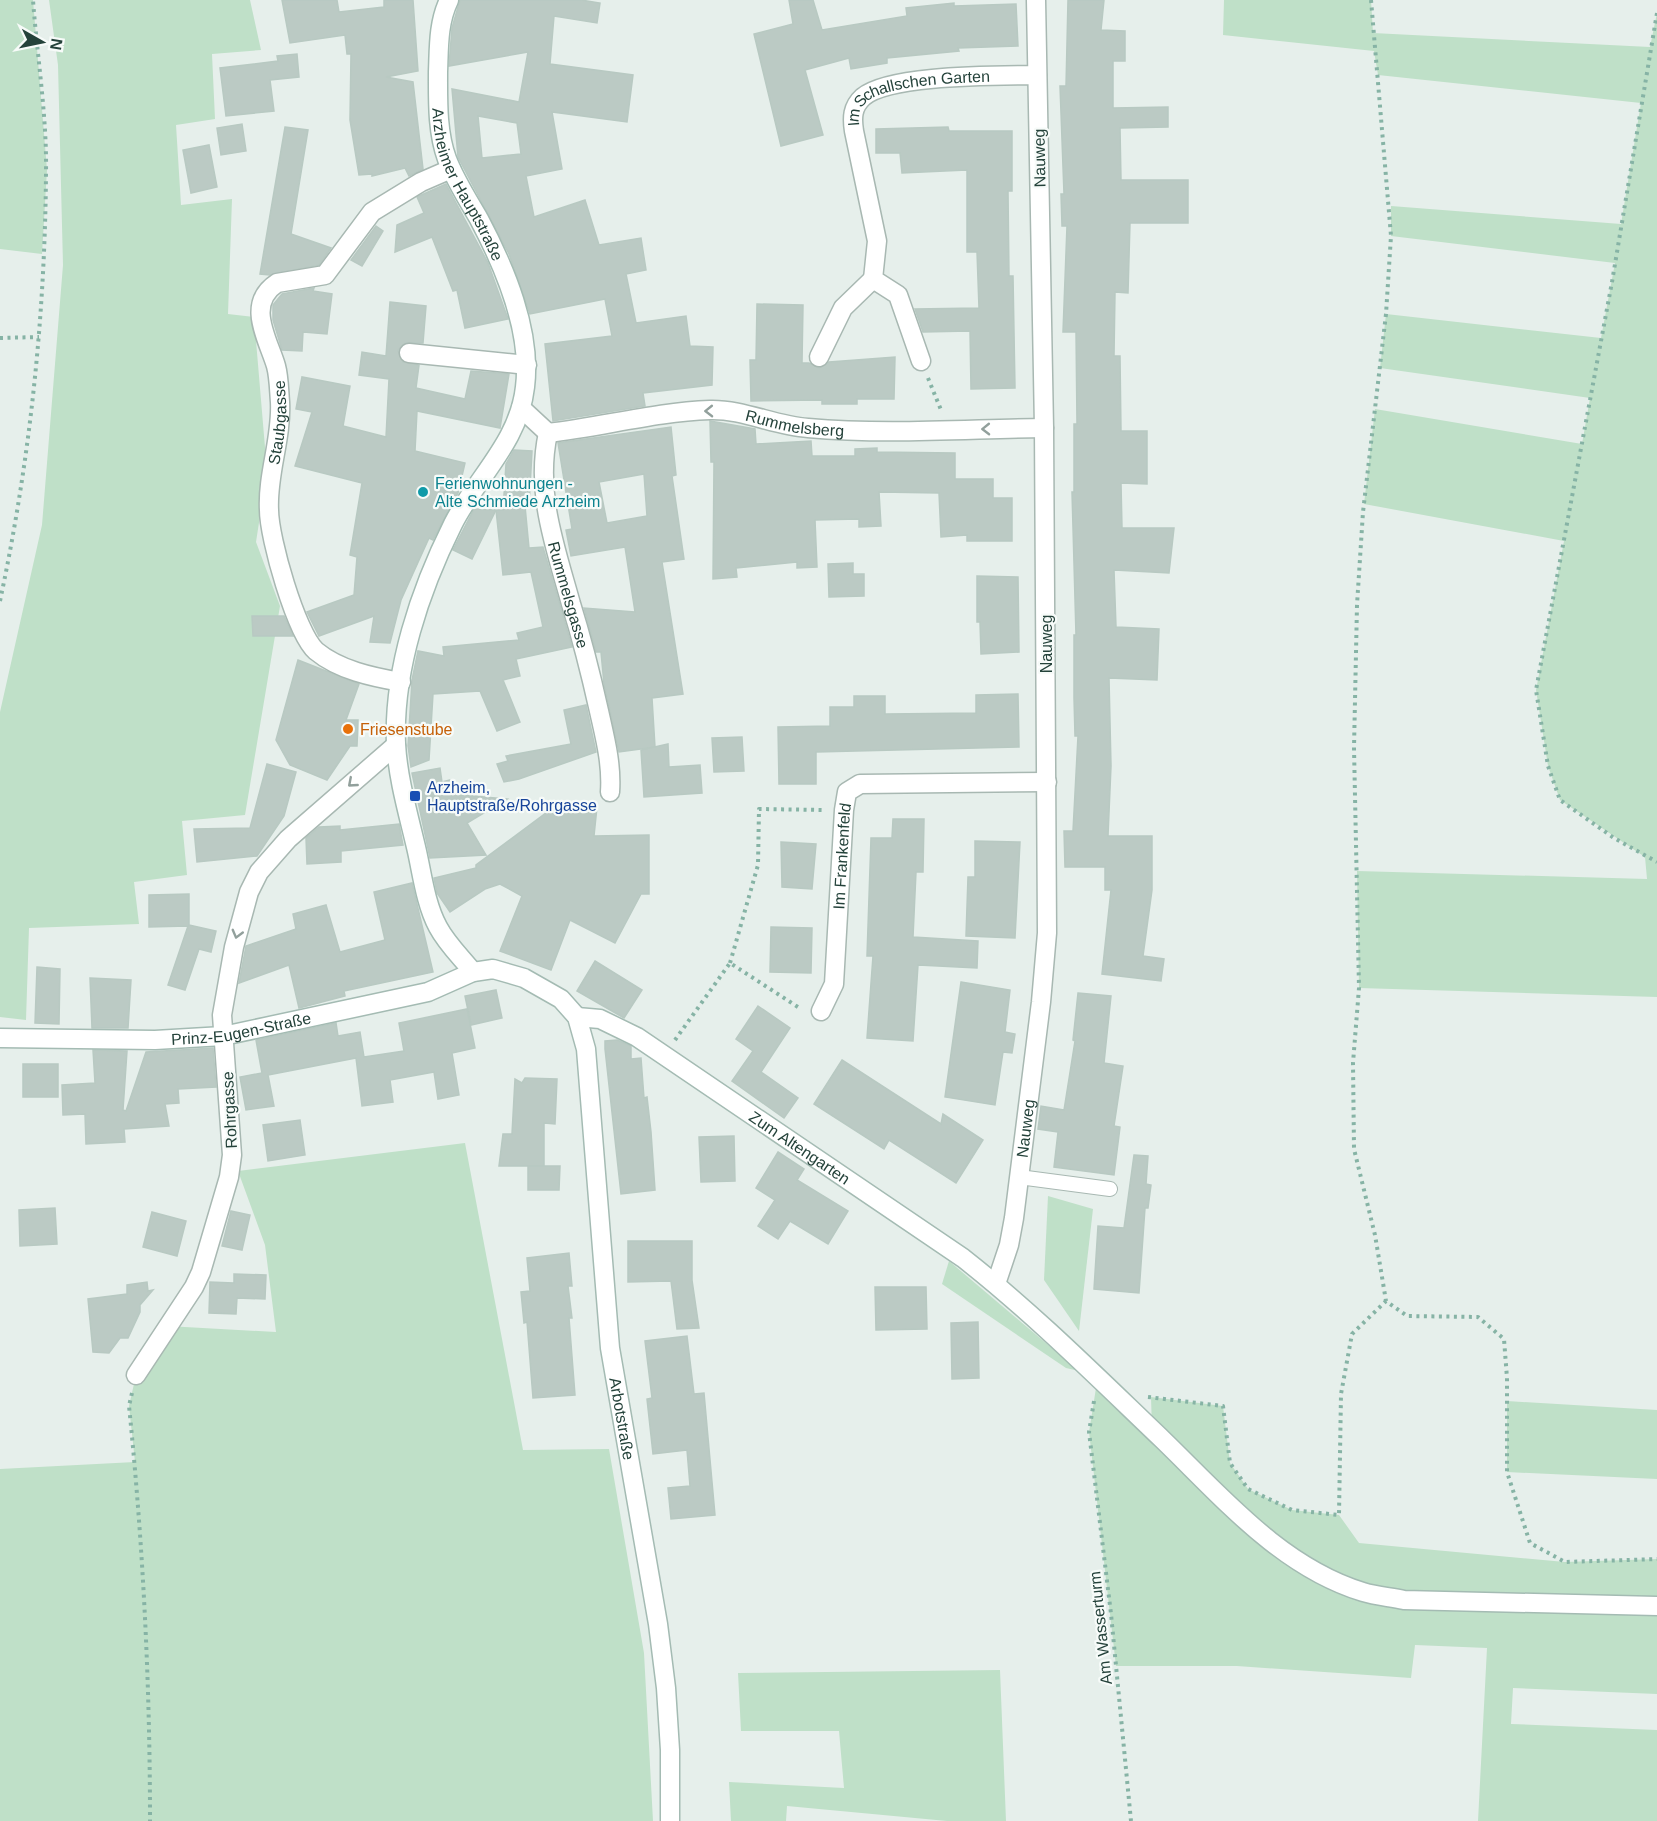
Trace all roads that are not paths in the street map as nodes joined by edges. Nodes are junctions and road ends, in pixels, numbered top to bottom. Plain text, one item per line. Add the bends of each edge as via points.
1 (449, 0) edge
2 (1036, 0) edge
3 (1037, 75) junction
4 (451, 169) junction
5 (873, 279) junction
6 (409, 353) dead end
7 (819, 357) dead end
8 (921, 361) road end
9 (527, 365) junction
10 (521, 408) junction
11 (1044, 428) junction
12 (548, 433) junction
13 (401, 682) junction
14 (396, 745) junction
15 (1047, 782) junction
16 (610, 792) dead end
17 (473, 972) junction
18 (822, 1011) road end
19 (577, 1017) junction
20 (223, 1036) junction
21 (0, 1038) edge
22 (1019, 1177) junction
23 (1110, 1189) dead end
24 (996, 1284) junction
25 (136, 1375) road end
26 (1657, 1606) edge
27 (670, 1821) edge

1 - 4 street, Arzheimer Hauptstraße via 439,38 438,97 443,145
2 - 3 street, Nauweg
3 - 5 street, Im Schallschen Garten via 907,83 874,91 856,105 852,117 854,131 877,241
3 - 11 street, Nauweg
4 - 9 street, Arzheimer Hauptstraße via 495,249 519,321
4 - 13 street, Staubgasse via 372,212 325,275 271,287 260,315 279,379 281,421 268,509 297,617 309,644 324,656 367,675
5 - 7 street via 843,308
5 - 8 street via 898,295
6 - 9 street
9 - 10 street, Arzheimer Hauptstraße
10 - 12 street
10 - 13 street, Arzheimer Hauptstraße via 500,454 448,535 414,622
11 -> 12 street, Rummelsberg via 825,429 786,426 713,410
11 - 15 street, Nauweg
12 - 16 street, Rummelsgasse via 543,462 544,501 608,749
13 - 14 street, Arzheimer Hauptstraße
14 - 17 street, Arzheimer Hauptstraße via 408,813 434,915 449,945
14 -> 20 street, Rohrgasse via 288,839 259,872 249,892 234,947 222,1015
15 - 18 street, Im Frankenfeld via 860,784 848,792 834,984
15 - 22 street, Nauweg via 1047,933
17 - 19 street via 493,969 524,978 561,999
17 - 20 street, Prinz-Eugen-Straße via 428,992
19 - 24 street, Zum Altengarten via 600,1019 637,1037
19 - 27 street, Arbotstraße via 586,1049 610,1348 666,1688
20 - 21 street, Prinz-Eugen-Straße via 155,1040
20 - 25 street, Rohrgasse via 232,1131 229,1178 197,1280
22 - 23 lane
22 - 24 street, Nauweg via 1009,1245
24 - 26 street, Zum Altengarten via 1267,1539 1299,1562 1346,1586 1404,1600

